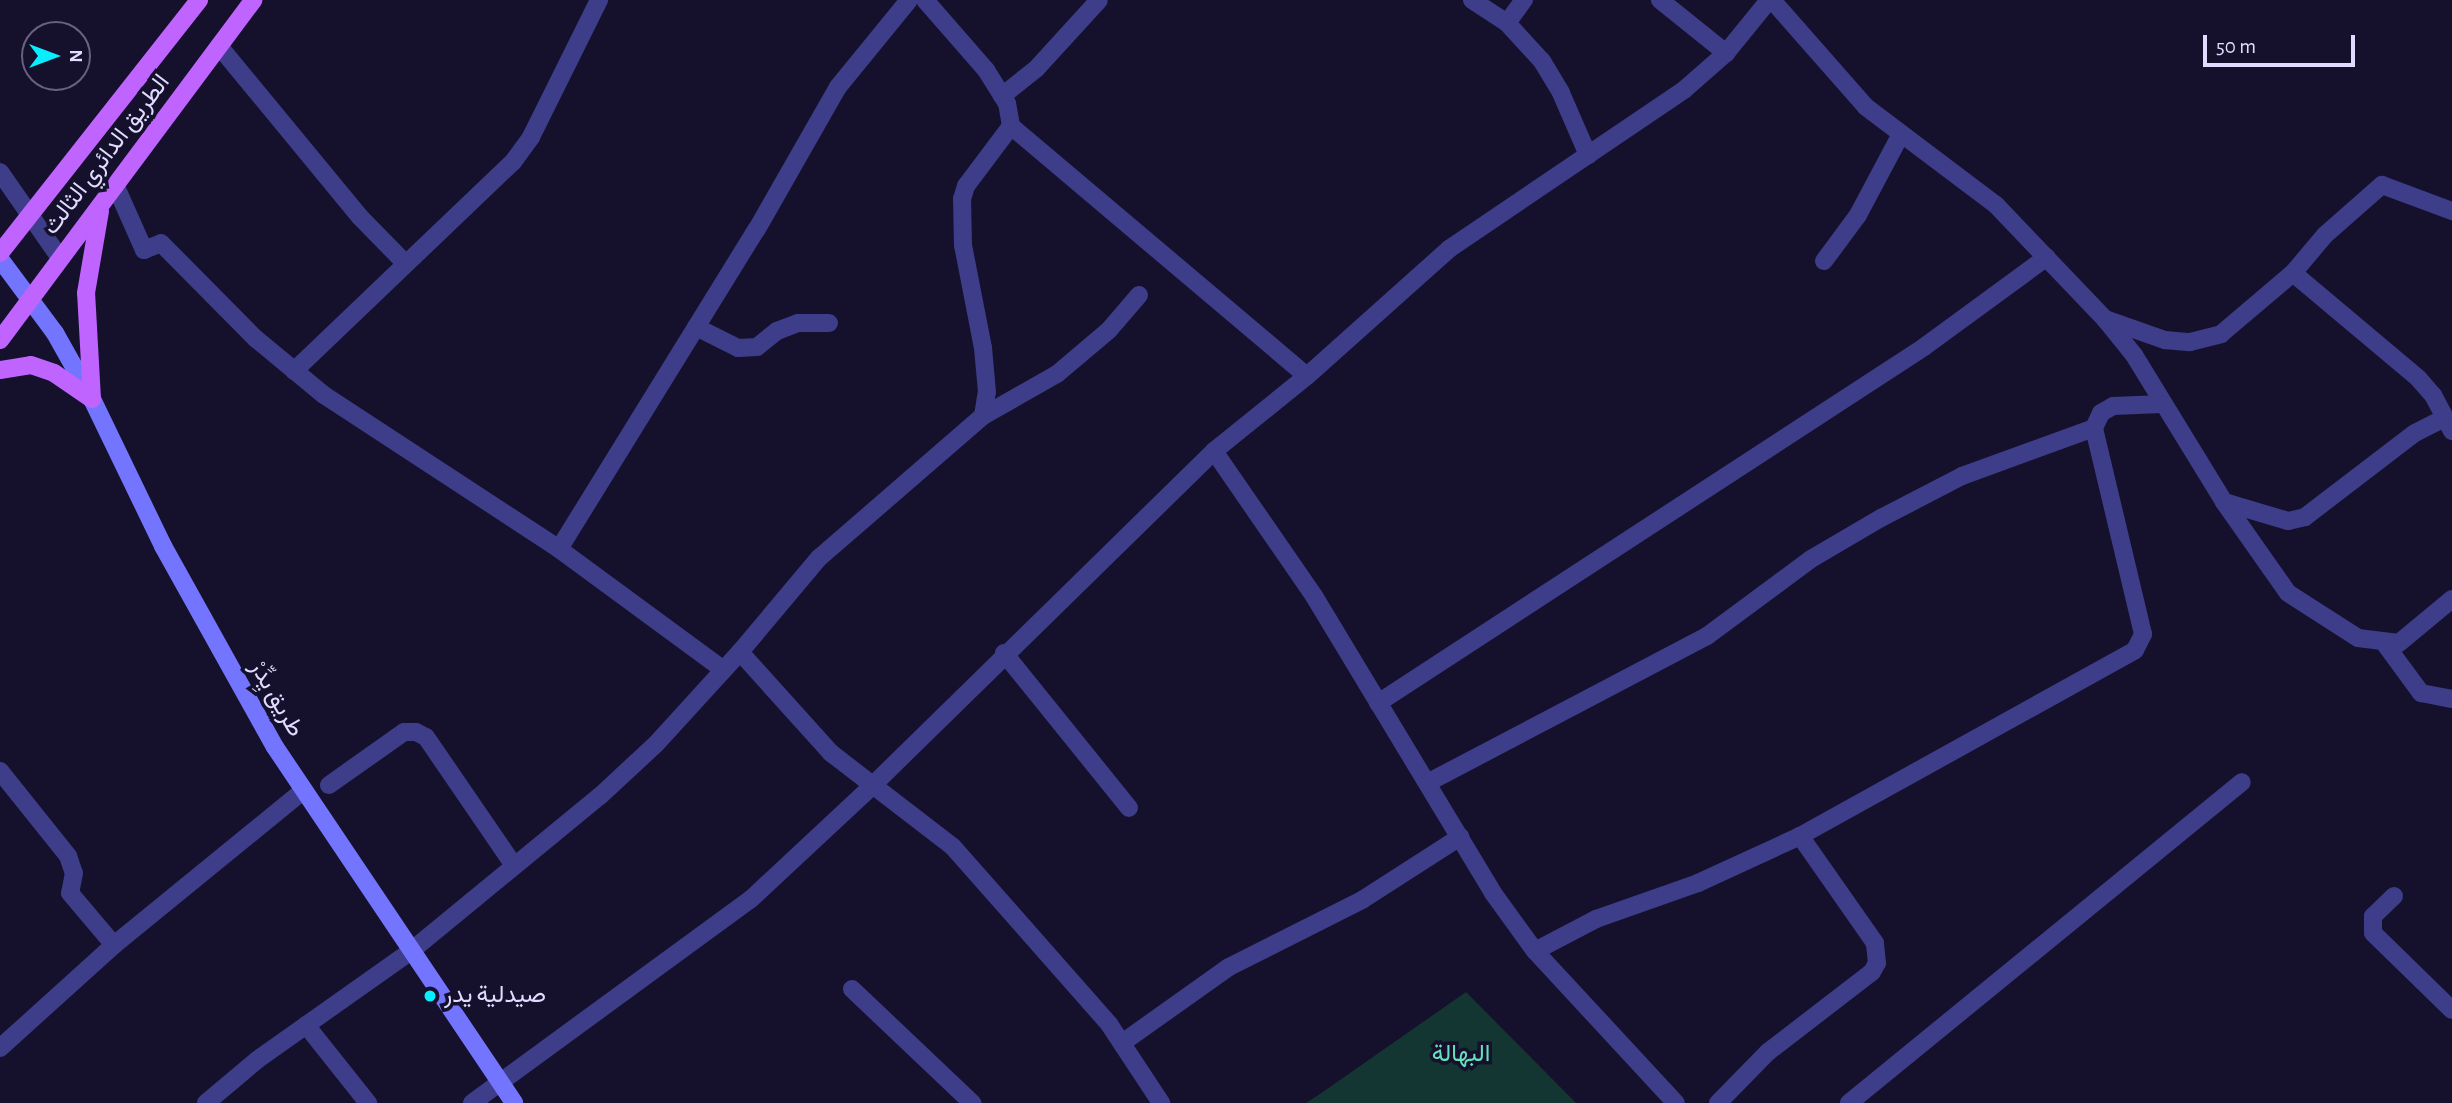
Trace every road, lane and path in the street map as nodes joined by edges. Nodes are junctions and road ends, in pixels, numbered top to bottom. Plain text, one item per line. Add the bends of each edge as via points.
1 (199, 0) edge
2 (253, 0) edge
3 (599, 0) edge
4 (909, 0) edge
5 (925, 0) edge
6 (1099, 0) edge
7 (1472, 0) edge
8 (1524, 0) edge
9 (1660, 0) edge
10 (1771, 0) edge
11 (1507, 23) junction
12 (219, 46) junction
13 (1726, 53) junction
14 (1002, 96) junction
15 (1011, 126) junction
16 (1901, 134) junction
17 (1588, 155) junction
18 (0, 172) edge
19 (116, 187) junction
20 (102, 204) junction
21 (2452, 211) edge
22 (27, 214) junction
23 (0, 253) edge
24 (2047, 257) junction
25 (60, 258) junction
26 (0, 260) edge
27 (1824, 261) dead end
28 (405, 262) junction
29 (2293, 272) junction
30 (1139, 295) dead end
31 (31, 299) junction
32 (2105, 318) junction
33 (829, 323) dead end
34 (696, 327) junction
35 (0, 340) edge
36 (0, 370) edge
37 (294, 371) junction
38 (1307, 376) junction
39 (92, 399) junction
40 (2162, 404) junction
41 (983, 416) junction
42 (2448, 424) edge
43 (2094, 428) junction
44 (1214, 451) junction
45 (2224, 502) junction
46 (559, 550) junction
47 (2452, 599) edge
48 (2385, 644) junction
49 (740, 652) junction
50 (1004, 653) junction
51 (721, 668) junction
52 (2452, 699) edge
53 (1378, 703) junction
54 (0, 771) edge
55 (1429, 782) junction
56 (2242, 782) dead end
57 (329, 786) dead end
58 (871, 787) junction
59 (303, 791) junction
60 (1129, 808) dead end
61 (1800, 836) junction
62 (1460, 837) junction
63 (513, 864) junction
64 (2394, 896) dead end
65 (114, 945) junction
66 (411, 951) junction
67 (1535, 951) junction
68 (852, 989) dead end
69 (2452, 1010) edge
70 (306, 1025) junction
71 (1122, 1043) junction
72 (0, 1048) edge
73 (499, 1082) junction
74 (206, 1103) edge
75 (368, 1103) edge
76 (472, 1103) edge
77 (514, 1103) edge
78 (972, 1103) edge
79 (1161, 1103) edge
80 (1676, 1103) edge
81 (1718, 1103) edge
82 (1849, 1103) edge

1 - 22 main road, الطريق الدائري الثالث
2 - 12 main road, الطريق الدائري الثالث
3 - 28 street via 519,154 493,185
4 - 34 street via 838,87
5 - 14 street
6 - 14 street via 1036,69
7 - 11 street
8 - 11 street
9 - 13 street
10 - 13 street
10 - 16 street via 1837,79
11 - 17 street via 1525,40 1561,93
12 - 19 main road, الطريق الدائري الثالث
12 - 28 street via 360,217
13 - 17 street via 1653,113
14 - 15 street
15 - 38 street
15 - 41 street via 966,186 962,199 963,245 983,348 987,392
16 - 24 street via 1996,205
16 - 27 street via 1865,204
17 - 38 street via 1449,249
18 - 22 street
19 - 20 main road, الطريق الدائري الثالث
19 - 37 street via 144,250 160,243
20 - 25 main road, الطريق الدائري الثالث
20 - 39 main road via 88,261 86,293
21 - 29 street via 2382,185 2325,234
22 - 23 main road, الطريق الدائري الثالث
22 - 25 street
24 - 32 street
24 - 53 street via 1924,347
25 - 31 main road, الطريق الدائري الثالث
26 - 31 street, طريق يِدِّرْ
28 - 37 street
29 - 32 street via 2221,334 2190,342 2165,340
29 - 42 street via 2418,379 2433,395
30 - 41 street via 1109,330 1057,374
31 - 35 main road, الطريق الدائري الثالث
31 - 39 street, طريق يِدِّرْ
32 - 40 street via 2134,355
33 - 34 street via 798,323 777,331 757,347 738,348
34 - 46 street
36 - 39 main road via 31,365 54,373
37 - 46 street via 375,432
38 - 44 street
39 - 59 street, طريق يِدِّرْ via 163,546
40 - 43 street via 2113,406 2101,413
40 - 45 street
41 - 49 street via 819,558
42 - 45 street via 2415,433 2305,517 2288,521
43 - 55 street via 1962,475 1881,518 1811,559 1707,636
43 - 61 street via 2141,622 2143,634 2135,650
44 - 50 street
44 - 53 street via 1314,596
45 - 48 street via 2288,593 2337,628
46 - 51 street
47 - 48 street via 2410,638
48 - 52 street via 2421,693
49 - 51 street
49 - 58 street via 800,722
50 - 58 street
50 - 60 street
51 - 63 street via 600,796
53 - 55 street
54 - 65 street via 68,856 74,873 70,892
55 - 62 street
56 - 82 street
57 - 63 street via 404,732 416,732 426,737
58 - 71 street via 953,848
58 - 73 street via 751,898
59 - 65 street
59 - 66 street, طريق يِدِّرْ
61 - 67 street via 1688,887 1596,919
61 - 81 street via 1875,943 1877,963 1872,972 1768,1052
62 - 67 street
62 - 71 street via 1362,900 1229,967
63 - 66 street
64 - 69 street via 2373,916 2373,933
65 - 72 street
66 - 70 street
66 - 73 street, طريق يِدِّرْ
67 - 80 street
68 - 78 street
70 - 74 street
70 - 75 street
71 - 79 street
73 - 76 street
73 - 77 street, طريق يِدِّرْ

